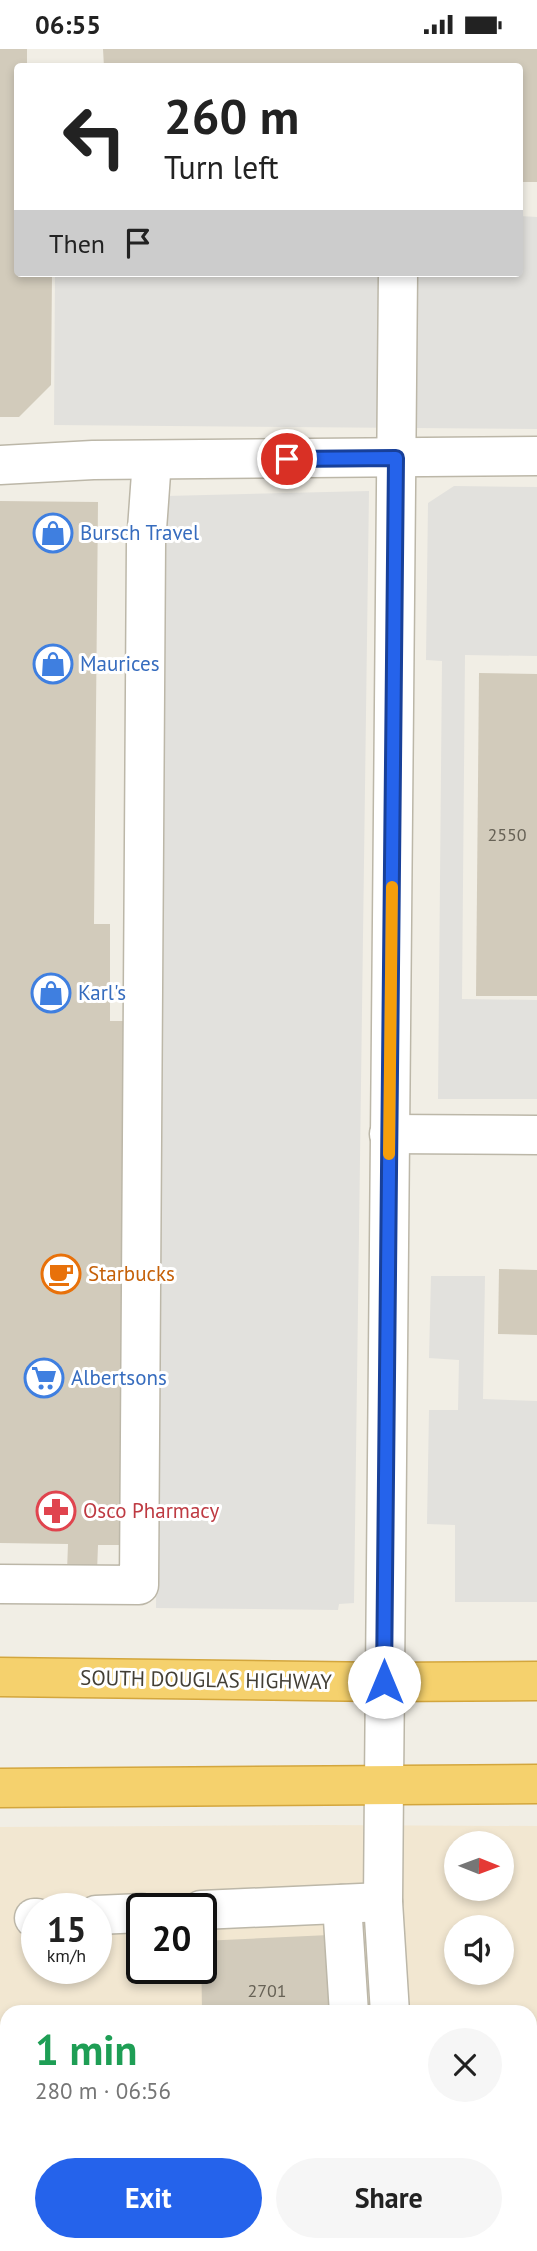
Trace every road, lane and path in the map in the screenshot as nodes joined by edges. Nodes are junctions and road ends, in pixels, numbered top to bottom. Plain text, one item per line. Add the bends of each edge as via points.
1 (398, 277) edge
2 (537, 456) edge
3 (396, 458) junction
4 (152, 460) junction
5 (0, 465) edge
6 (389, 1134) junction
7 (537, 1135) edge
8 (0, 1584) edge
9 (0, 1677) edge
10 (537, 1681) edge
11 (384, 1682) junction
12 (537, 1784) edge
13 (384, 1785) junction
14 (0, 1788) edge
15 (383, 1902) junction
16 (342, 1903) junction
17 (217, 1909) edge
18 (348, 2005) edge
19 (389, 2005) edge

1 - 3 street
2 - 3 street
3 - 4 street
3 - 6 street
4 - 5 street
4 - 8 street via 146,543 139,1585
6 - 7 street
6 - 11 street
9 - 11 highway, SOUTH DOUGLAS HIGHWAY
10 - 11 highway, SOUTH DOUGLAS HIGHWAY
11 - 13 street
12 - 13 highway
13 - 14 highway
13 - 15 street
15 - 16 street
15 - 19 street
16 - 17 street
16 - 18 street

